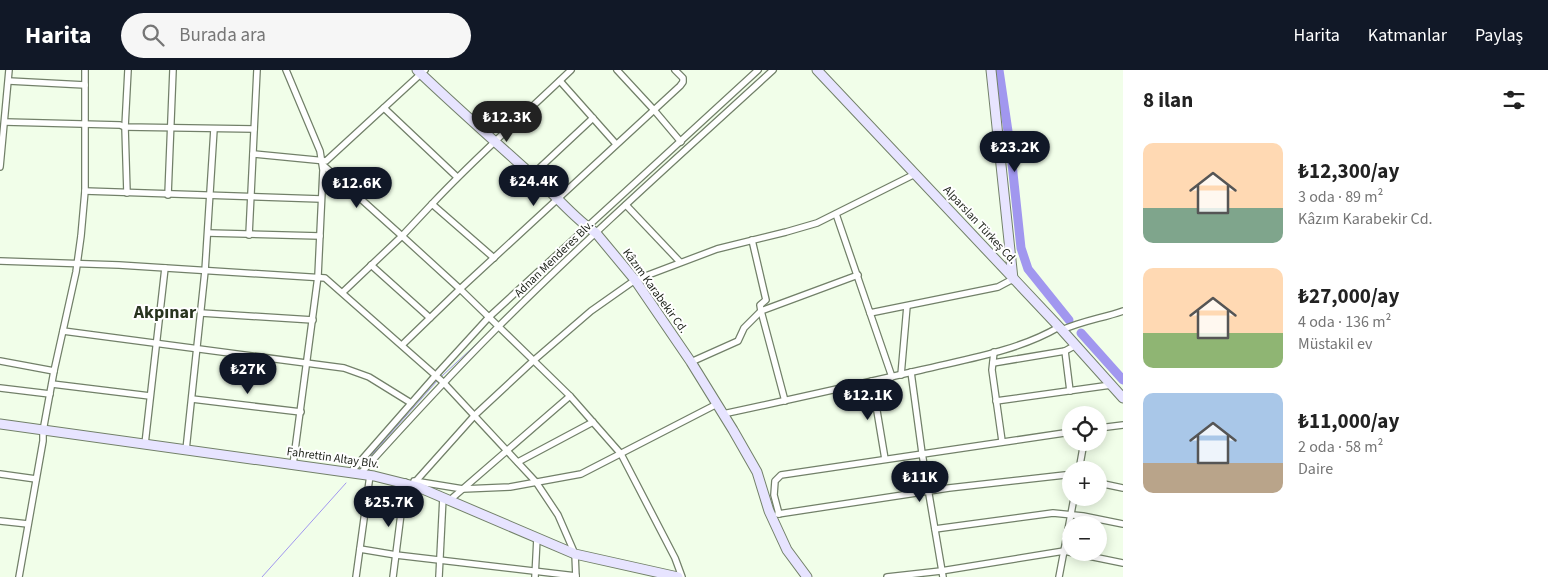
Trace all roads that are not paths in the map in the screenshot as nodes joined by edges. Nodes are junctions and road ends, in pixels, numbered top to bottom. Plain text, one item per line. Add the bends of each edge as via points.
1 (9, 70) edge
2 (86, 70) edge
3 (128, 70) edge
4 (173, 70) edge
5 (257, 70) edge
6 (286, 70) edge
7 (571, 70) edge
8 (617, 70) edge
9 (675, 70) edge
10 (758, 70) edge
11 (773, 70) edge
12 (817, 70) edge
13 (991, 70) edge
14 (421, 71) edge
15 (9, 81) junction
16 (560, 81) junction
17 (85, 84) junction
18 (384, 108) junction
19 (654, 110) junction
20 (593, 118) junction
21 (5, 122) junction
22 (85, 125) junction
23 (126, 127) junction
24 (170, 128) junction
25 (214, 129) junction
26 (254, 129) junction
27 (493, 141) junction
28 (682, 142) junction
29 (616, 144) junction
30 (253, 154) junction
31 (322, 163) junction
32 (0, 167) edge
33 (915, 174) junction
34 (532, 175) junction
35 (457, 177) junction
36 (85, 191) junction
37 (127, 193) junction
38 (168, 195) junction
39 (210, 196) junction
40 (251, 198) junction
41 (558, 198) junction
42 (321, 199) junction
43 (432, 204) junction
44 (626, 205) junction
45 (836, 214) junction
46 (592, 230) junction
47 (208, 233) junction
48 (249, 235) junction
49 (320, 236) junction
50 (402, 236) junction
51 (752, 240) junction
52 (494, 258) junction
53 (0, 261) edge
54 (680, 262) junction
55 (77, 265) junction
56 (371, 265) junction
57 (165, 268) junction
58 (205, 271) junction
59 (858, 275) junction
60 (318, 276) junction
61 (1013, 279) junction
62 (634, 280) junction
63 (460, 289) junction
64 (343, 292) junction
65 (907, 306) junction
66 (761, 311) junction
67 (1123, 311) edge
68 (201, 313) junction
69 (870, 313) junction
70 (490, 317) junction
71 (430, 318) junction
72 (313, 320) junction
73 (498, 326) junction
74 (1061, 328) junction
75 (63, 331) junction
76 (156, 344) junction
77 (402, 345) junction
78 (1076, 345) junction
79 (198, 350) junction
80 (1065, 351) junction
81 (994, 352) junction
82 (0, 360) edge
83 (533, 361) junction
84 (691, 362) junction
85 (308, 363) junction
86 (993, 363) junction
87 (54, 371) junction
88 (911, 372) junction
89 (436, 375) junction
90 (901, 375) junction
91 (892, 377) junction
92 (872, 381) junction
93 (443, 382) junction
94 (52, 384) junction
95 (1111, 385) junction
96 (0, 388) edge
97 (1070, 391) junction
98 (50, 394) junction
99 (150, 396) junction
100 (570, 396) junction
101 (1123, 398) edge
102 (192, 399) junction
103 (785, 401) junction
104 (996, 402) junction
105 (411, 403) junction
106 (717, 404) junction
107 (301, 412) junction
108 (723, 414) junction
109 (475, 415) junction
110 (593, 422) junction
111 (0, 424) edge
112 (1123, 425) edge
113 (1107, 427) edge
114 (43, 431) junction
115 (1062, 433) edge
116 (1002, 441) junction
117 (145, 444) junction
118 (186, 450) junction
119 (506, 450) junction
120 (922, 453) junction
121 (621, 454) junction
122 (885, 459) junction
123 (518, 462) junction
124 (293, 465) junction
125 (350, 473) junction
126 (0, 474) edge
127 (360, 474) junction
128 (370, 475) junction
129 (1062, 475) edge
130 (36, 479) junction
131 (416, 481) junction
132 (405, 482) junction
133 (536, 482) junction
134 (1107, 484) edge
135 (463, 488) junction
136 (1123, 488) edge
137 (928, 491) junction
138 (447, 498) junction
139 (1073, 506) edge
140 (775, 514) junction
141 (1071, 515) junction
142 (0, 520) edge
143 (28, 524) junction
144 (1123, 524) edge
145 (935, 529) junction
146 (537, 538) junction
147 (360, 549) junction
148 (1062, 551) edge
149 (575, 554) junction
150 (396, 555) junction
151 (441, 560) junction
152 (1107, 560) edge
153 (1062, 561) edge
154 (1123, 563) edge
155 (536, 574) edge
156 (942, 574) edge
157 (19, 577) edge
158 (356, 577) edge
159 (393, 577) edge
160 (439, 577) edge
161 (576, 577) edge
162 (678, 577) edge
163 (682, 577) edge
164 (807, 577) edge
165 (887, 577) edge
166 (1059, 577) edge

1 - 15 street
2 - 17 street
3 - 23 street
4 - 24 street
5 - 26 street
6 - 31 street
7 - 16 street
8 - 19 street
9 - 19 street via 683,82
10 - 28 street, Adnan Menderes Blv.
11 - 44 street, Adnan Menderes Blv.
12 - 33 street, Alparslan Türkeş Cd.
13 - 61 street
14 - 18 street
14 - 27 street, Kâzım Karabekir Cd.
15 - 17 street
15 - 21 street
16 - 20 street
16 - 27 street
17 - 22 street
18 - 31 street
18 - 35 street
19 - 28 street
19 - 29 street
20 - 29 street
20 - 34 street
21 - 22 street
21 - 32 street
22 - 23 street
22 - 36 street
23 - 24 street
23 - 37 street
24 - 25 street
24 - 38 street
25 - 26 street
25 - 39 street
26 - 30 street
27 - 34 street, Kâzım Karabekir Cd.
27 - 35 street
28 - 46 street, Adnan Menderes Blv.
29 - 41 street
30 - 31 street
30 - 40 street
31 - 42 street
31 - 50 street
33 - 45 street
33 - 61 street, Alparslan Türkeş Cd.
34 - 41 street, Kâzım Karabekir Cd.
35 - 43 street
36 - 37 street
36 - 55 street
37 - 38 street
38 - 39 street
39 - 40 street
39 - 47 street
40 - 42 street
40 - 48 street
41 - 46 street, Kâzım Karabekir Cd.
41 - 52 street
42 - 49 street
43 - 50 street
43 - 52 street
44 - 46 street, Adnan Menderes Blv.
44 - 54 street
45 - 51 street via 802,228
45 - 59 street
46 - 62 street, Kâzım Karabekir Cd.
46 - 70 street, Adnan Menderes Blv.
46 - 73 street, Adnan Menderes Blv.
47 - 48 street
47 - 58 street
48 - 49 street
49 - 60 street
50 - 56 street
50 - 63 street
51 - 54 street
51 - 66 street via 766,300 760,305
52 - 63 street
53 - 55 street
54 - 62 street
55 - 57 street
55 - 75 street
56 - 64 street
56 - 71 street
57 - 58 street
57 - 76 street
58 - 60 street
58 - 68 street
59 - 66 street
59 - 69 street
60 - 64 street
60 - 72 street
61 - 65 street via 998,287
61 - 74 street, Alparslan Türkeş Cd.
62 - 83 street via 591,311
62 - 84 street, Kâzım Karabekir Cd.
63 - 70 street
63 - 71 street
64 - 77 street
65 - 69 street
65 - 90 street
66 - 84 street via 744,328 738,341
66 - 103 street
67 - 74 street
68 - 72 street
68 - 79 street
69 - 91 street
70 - 73 street
70 - 89 street, Adnan Menderes Blv.
71 - 77 street
72 - 85 street
73 - 83 street
73 - 93 street, Adnan Menderes Blv.
74 - 78 street, Alparslan Türkeş Cd.
74 - 81 street via 1027,343
75 - 76 street
75 - 87 street
76 - 79 street
76 - 99 street
77 - 89 street
78 - 80 street
78 - 95 street, Alparslan Türkeş Cd.
79 - 85 street
79 - 102 street
80 - 86 street
80 - 97 street
81 - 86 street
81 - 88 street
82 - 87 street
83 - 100 street
83 - 109 street
84 - 106 street, Kâzım Karabekir Cd.
85 - 105 street via 358,372
85 - 107 street
86 - 104 street
87 - 94 street
88 - 90 street
88 - 120 street
89 - 93 street
89 - 105 street, Adnan Menderes Blv.
90 - 91 street
91 - 92 street
92 - 103 street
92 - 122 street
93 - 109 street
93 - 127 street, Adnan Menderes Blv.
94 - 98 street
94 - 99 street
95 - 97 street
95 - 101 street, Alparslan Türkeş Cd.
96 - 98 street
97 - 104 street
98 - 114 street
99 - 117 street
100 - 110 street
100 - 119 street
102 - 107 street
102 - 118 street
103 - 108 street
104 - 116 street
105 - 125 street, Adnan Menderes Blv.
106 - 108 street, Kâzım Karabekir Cd.
106 - 121 street
107 - 124 street
108 - 140 street, Kâzım Karabekir Cd. via 757,472
109 - 119 street
109 - 131 street
110 - 121 street
110 - 123 street
111 - 114 street, Fahrettin Altay Blv.
112 - 113 street
114 - 117 street, Fahrettin Altay Blv.
114 - 130 street
115 - 116 street
116 - 120 street
117 - 118 street, Fahrettin Altay Blv.
118 - 124 street, Fahrettin Altay Blv.
119 - 123 street
119 - 135 street
120 - 122 street
120 - 137 street
121 - 133 street via 581,474
121 - 163 street
122 - 140 street via 781,475 775,481
123 - 133 street
124 - 125 street, Fahrettin Altay Blv.
125 - 127 street, Fahrettin Altay Blv.
126 - 130 street
127 - 128 street, Fahrettin Altay Blv.
128 - 132 street, Fahrettin Altay Blv.
128 - 147 street
129 - 137 street
130 - 143 street
131 - 132 street
131 - 135 street
132 - 138 street, Fahrettin Altay Blv.
132 - 150 street
133 - 135 street via 510,487
133 - 149 street via 558,515
134 - 136 street
135 - 138 street
137 - 140 street
137 - 145 street
138 - 146 street, Fahrettin Altay Blv.
138 - 151 street
139 - 141 street
140 - 164 street, Kâzım Karabekir Cd. via 787,550
141 - 144 street
141 - 145 street via 1053,513
142 - 143 street
143 - 157 street
145 - 156 street
146 - 149 street, Fahrettin Altay Blv.
146 - 155 street
147 - 150 street
147 - 158 street
148 - 156 street
149 - 161 street
149 - 162 street, Fahrettin Altay Blv.
150 - 151 street
150 - 159 street
151 - 155 street
151 - 160 street
152 - 154 street
153 - 166 street
155 - 161 street
156 - 165 street

